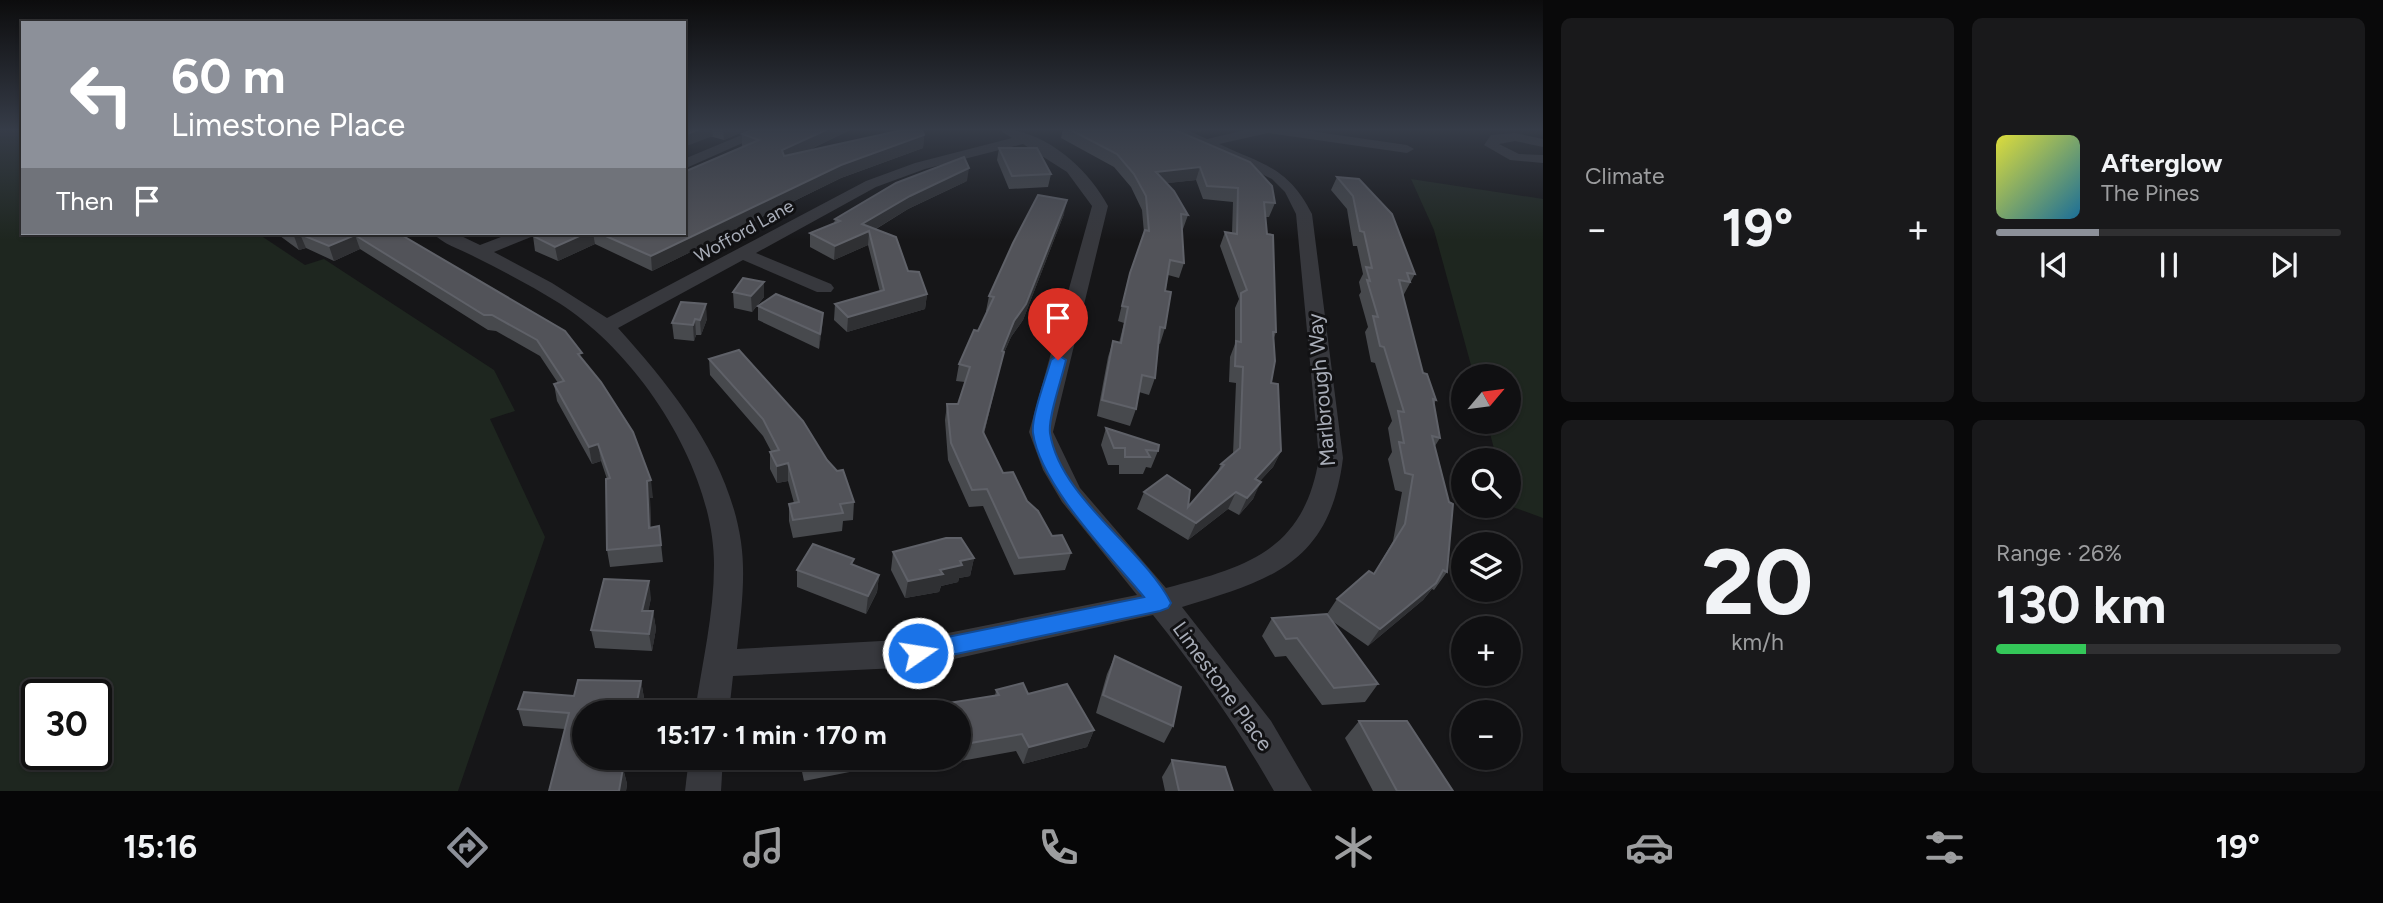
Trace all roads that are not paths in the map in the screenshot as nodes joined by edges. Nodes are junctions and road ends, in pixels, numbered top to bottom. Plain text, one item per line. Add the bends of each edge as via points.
1 (920, 166) edge
2 (1069, 166) edge
3 (1255, 166) edge
4 (446, 235) edge
5 (520, 235) edge
6 (479, 252) junction
7 (744, 254) junction
8 (824, 288) dead end
9 (605, 327) junction
10 (1160, 603) junction
11 (718, 663) junction
12 (713, 700) edge
13 (705, 770) edge
14 (703, 791) edge
15 (1294, 791) edge

1 - 7 street, Wofford Lane via 883,179
2 - 10 street, Limestone Place via 1093,189 1100,206 1041,432 1071,495
3 - 10 street, Marlbrough Way via 1292,190 1304,214 1330,466 1315,516 1279,559 1250,574
4 - 6 street
5 - 6 street
6 - 9 street
7 - 8 street
7 - 9 street, Wofford Lane
9 - 11 street via 664,400 713,482 728,545
10 - 11 street, Marlbrough Way via 897,656
10 - 15 street, Limestone Place via 1259,732
11 - 12 street
13 - 14 street

